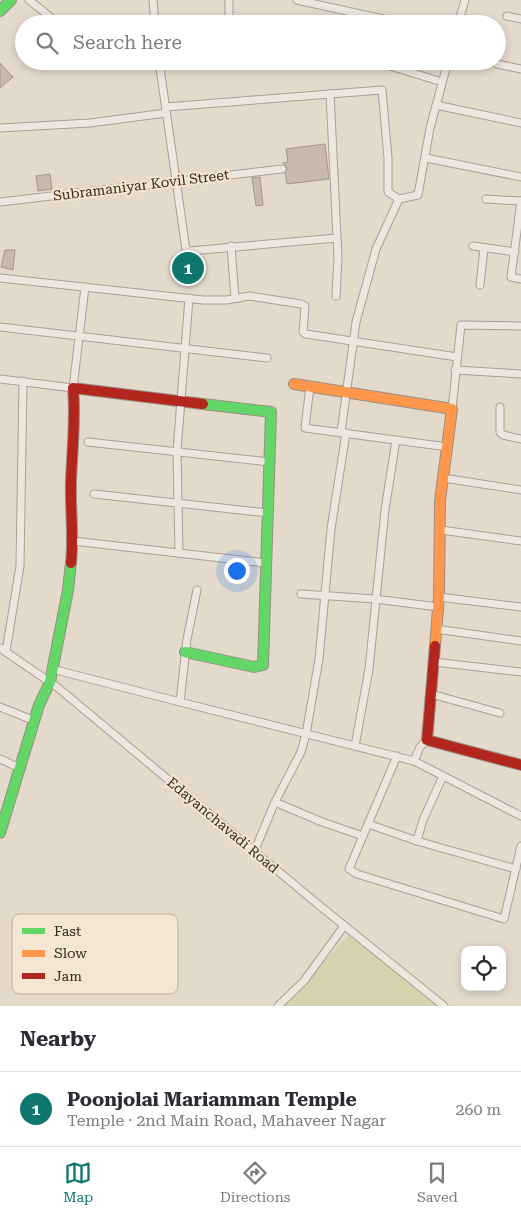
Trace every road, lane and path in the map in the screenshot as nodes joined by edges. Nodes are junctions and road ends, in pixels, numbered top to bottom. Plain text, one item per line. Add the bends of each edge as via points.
1 (11, 0) edge
2 (29, 0) edge
3 (153, 0) edge
4 (229, 0) edge
5 (297, 0) edge
6 (465, 0) edge
7 (0, 11) edge
8 (48, 15) edge
9 (154, 15) edge
10 (229, 15) edge
11 (365, 15) edge
12 (461, 15) edge
13 (507, 16) dead end
14 (521, 19) edge
15 (506, 66) edge
16 (160, 70) edge
17 (403, 70) edge
18 (445, 70) edge
19 (521, 70) edge
20 (442, 82) junction
21 (330, 94) junction
22 (436, 105) junction
23 (166, 110) junction
24 (521, 123) edge
25 (0, 128) edge
26 (426, 158) junction
27 (282, 169) dead end
28 (521, 177) edge
29 (177, 181) junction
30 (399, 199) junction
31 (486, 199) dead end
32 (520, 201) edge
33 (0, 202) edge
34 (336, 238) junction
35 (231, 246) junction
36 (473, 246) dead end
37 (484, 248) junction
38 (515, 252) junction
39 (0, 278) edge
40 (521, 279) edge
41 (480, 285) dead end
42 (85, 287) junction
43 (336, 296) dead end
44 (189, 298) junction
45 (235, 298) junction
46 (521, 326) edge
47 (0, 327) edge
48 (79, 337) junction
49 (353, 341) junction
50 (184, 350) junction
51 (456, 356) junction
52 (267, 358) dead end
53 (455, 370) junction
54 (521, 374) edge
55 (0, 379) edge
56 (23, 381) junction
57 (294, 384) dead end
58 (310, 386) junction
59 (73, 388) junction
60 (346, 392) junction
61 (180, 401) junction
62 (500, 407) dead end
63 (452, 409) junction
64 (344, 433) junction
65 (521, 439) edge
66 (396, 440) junction
67 (88, 442) dead end
68 (448, 447) junction
69 (177, 451) junction
70 (268, 462) junction
71 (443, 478) junction
72 (521, 490) edge
73 (94, 494) dead end
74 (177, 503) junction
75 (268, 513) junction
76 (441, 530) junction
77 (72, 541) junction
78 (521, 542) edge
79 (179, 553) junction
80 (266, 563) junction
81 (197, 590) dead end
82 (301, 594) dead end
83 (325, 595) junction
84 (375, 599) junction
85 (439, 602) junction
86 (521, 608) edge
87 (436, 629) junction
88 (521, 641) edge
89 (3, 650) edge
90 (185, 652) junction
91 (434, 662) junction
92 (52, 669) junction
93 (521, 672) edge
94 (50, 682) junction
95 (431, 694) junction
96 (180, 702) junction
97 (0, 707) edge
98 (500, 713) dead end
99 (35, 721) junction
100 (306, 734) junction
101 (427, 740) junction
102 (355, 746) junction
103 (397, 756) junction
104 (0, 759) edge
105 (414, 761) junction
106 (521, 765) edge
107 (20, 768) junction
108 (443, 776) junction
109 (275, 802) junction
110 (3, 814) edge
111 (521, 816) edge
112 (368, 824) junction
113 (0, 833) edge
114 (363, 836) junction
115 (417, 841) junction
116 (521, 846) edge
117 (254, 852) junction
118 (516, 869) junction
119 (344, 926) junction
120 (278, 1006) edge
121 (444, 1006) edge

1 - 7 street
2 - 8 street
3 - 9 street
4 - 10 street
5 - 11 street
6 - 12 street
13 - 14 street
15 - 19 street
16 - 23 street
17 - 20 street
18 - 20 street
20 - 22 street
21 - 23 street
21 - 30 street via 382,90 388,192
21 - 34 street
22 - 24 street
22 - 26 street
23 - 25 street via 90,123
23 - 29 street
26 - 28 street
26 - 30 street via 418,195
27 - 29 street, Subramaniyar Kovil Street
29 - 33 street, Subramaniyar Kovil Street
29 - 35 street via 186,250
30 - 49 street via 376,249
31 - 32 street
32 - 38 street
34 - 35 street
34 - 43 street
35 - 45 street
36 - 37 street
37 - 38 street
37 - 41 street
38 - 40 street via 511,278
39 - 42 street
42 - 44 street
42 - 48 street
44 - 45 street
44 - 50 street
45 - 49 street via 249,296 301,304 306,310 303,332
46 - 51 street via 461,325
47 - 48 street
48 - 50 street
48 - 59 street
49 - 51 street
49 - 60 street
50 - 52 street
50 - 61 street
51 - 53 street
53 - 54 street
53 - 63 street
55 - 56 street
56 - 59 street
56 - 89 street via 20,566
57 - 58 street
58 - 60 street
58 - 64 street via 305,428
59 - 61 street
59 - 77 street
60 - 63 street
60 - 64 street
61 - 69 street
61 - 70 street via 271,412
62 - 65 street via 500,432
63 - 68 street
64 - 66 street
64 - 83 street
66 - 68 street
66 - 84 street
67 - 69 street
68 - 71 street
69 - 70 street
69 - 74 street
70 - 75 street
71 - 72 street
71 - 76 street via 439,515
73 - 74 street
74 - 75 street
74 - 79 street
75 - 80 street
76 - 78 street
76 - 85 street
77 - 79 street
77 - 92 street via 68,590
79 - 80 street
80 - 90 street via 263,665 254,667
81 - 90 street
82 - 83 street
83 - 84 street
83 - 100 street via 319,659
84 - 85 street
84 - 102 street via 368,678
85 - 86 street
85 - 87 street
87 - 88 street
87 - 91 street
89 - 94 street, Edayanchavadi Road
90 - 96 street
91 - 93 street
91 - 95 street
92 - 94 street
92 - 96 street
94 - 99 street
94 - 117 street, Edayanchavadi Road
95 - 98 street
95 - 101 street
96 - 100 street
97 - 99 street
99 - 107 street
100 - 102 street
100 - 109 street via 301,752
101 - 105 street
101 - 106 street
102 - 103 street
103 - 105 street
103 - 112 street
104 - 107 street
105 - 108 street
107 - 110 street
108 - 111 street
108 - 115 street
109 - 114 street
109 - 117 street
110 - 113 street
112 - 114 street
112 - 115 street
114 - 118 street via 349,869 357,874 504,919
115 - 118 street
116 - 118 street
117 - 119 street, Edayanchavadi Road
119 - 120 street via 304,981
119 - 121 street, Edayanchavadi Road

